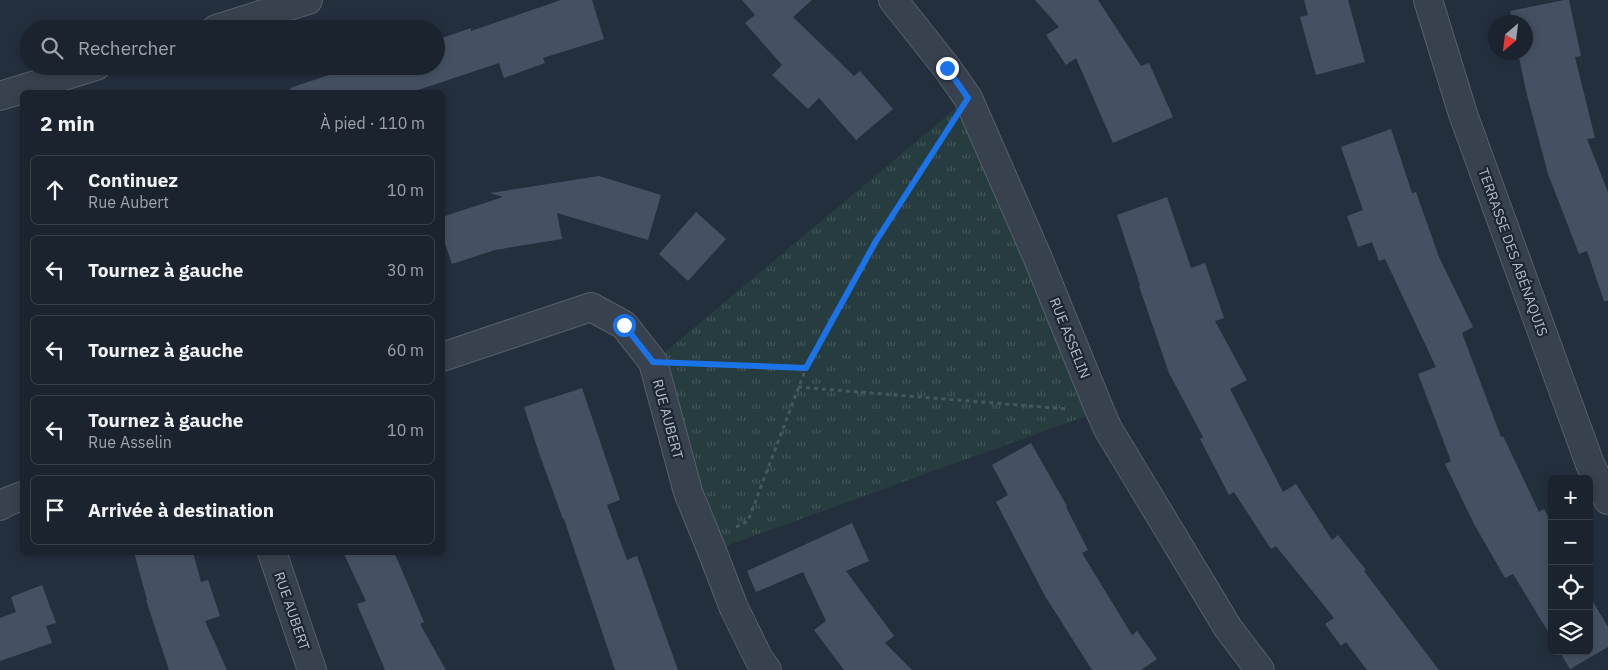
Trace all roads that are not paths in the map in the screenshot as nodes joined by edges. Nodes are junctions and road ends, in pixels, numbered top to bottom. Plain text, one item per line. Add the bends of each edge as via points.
1 (308, 0) edge
2 (892, 0) edge
3 (1428, 0) edge
4 (245, 20) edge
5 (67, 75) edge
6 (0, 96) edge
7 (445, 356) edge
8 (20, 497) edge
9 (1608, 500) edge
10 (0, 506) edge
11 (273, 555) edge
12 (312, 670) edge
13 (767, 670) edge
14 (1260, 670) edge

1 - 4 street
2 - 14 street, RUE ASSELIN via 968,98 1108,429 1228,628
3 - 9 street, TERRASSE DES ABÉNAQUIS via 1466,124 1590,464
5 - 6 street
7 - 13 street, RUE AUBERT via 591,307 624,325 653,362 688,492 734,608
8 - 10 street
11 - 12 street, RUE AUBERT

